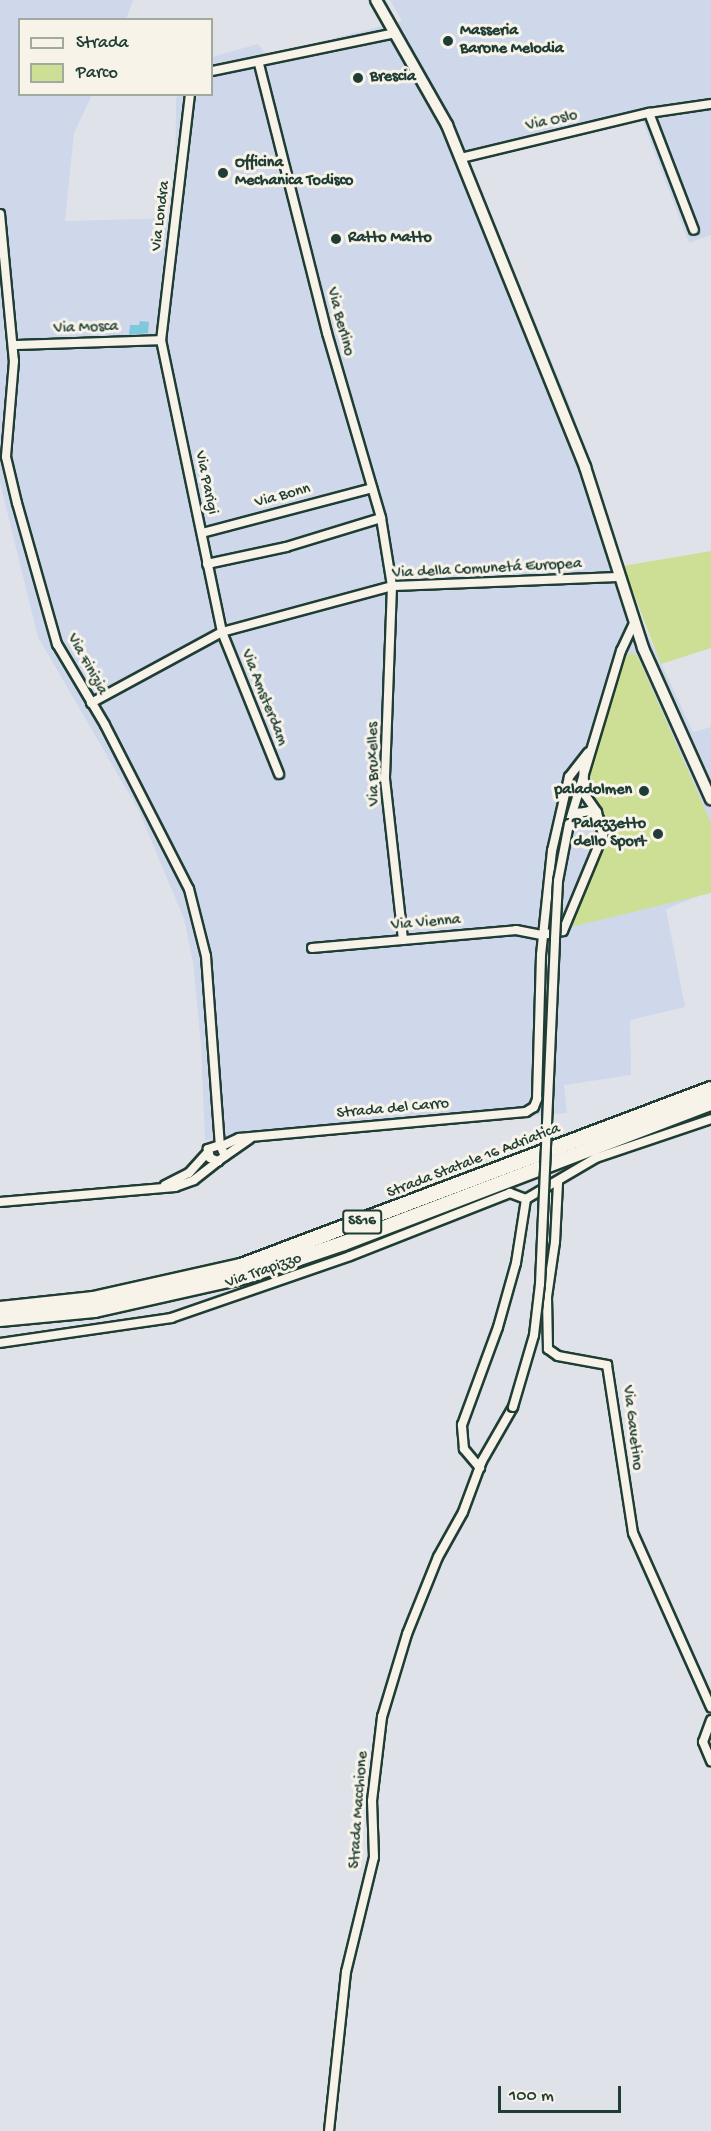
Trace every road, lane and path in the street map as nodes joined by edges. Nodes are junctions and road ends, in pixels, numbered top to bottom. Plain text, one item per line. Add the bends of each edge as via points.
1 (376, 0) edge
2 (395, 33) junction
3 (259, 64) junction
4 (213, 71) edge
5 (189, 96) edge
6 (711, 104) edge
7 (649, 113) junction
8 (461, 158) junction
9 (0, 213) edge
10 (694, 230) dead end
11 (160, 340) junction
12 (13, 345) junction
13 (372, 488) junction
14 (381, 518) junction
15 (202, 533) junction
16 (207, 564) junction
17 (620, 577) junction
18 (392, 586) junction
19 (635, 621) junction
20 (222, 632) junction
21 (91, 703) junction
22 (588, 753) junction
23 (583, 769) junction
24 (279, 774) dead end
25 (707, 782) edge
26 (711, 799) edge
27 (601, 822) junction
28 (569, 824) junction
29 (542, 935) junction
30 (403, 940) junction
31 (312, 948) dead end
32 (711, 1089) edge
33 (711, 1103) edge
34 (217, 1111) junction
35 (711, 1119) edge
36 (254, 1137) junction
37 (221, 1145) junction
38 (209, 1149) junction
39 (221, 1159) junction
40 (558, 1183) junction
41 (155, 1189) junction
42 (526, 1198) junction
43 (0, 1202) edge
44 (0, 1309) edge
45 (0, 1319) edge
46 (0, 1343) edge
47 (480, 1468) junction
48 (711, 1707) edge
49 (711, 1720) edge
50 (711, 1761) edge
51 (329, 2131) edge

1 - 2 street
2 - 3 street
2 - 8 street via 447,125
3 - 4 street
3 - 13 street, Via Berlino via 327,333
5 - 11 street, Via Londra
6 - 7 street, Via Oslo
7 - 8 street, Via Oslo
7 - 10 street
8 - 17 street via 585,467
9 - 12 street, Via Finizia
11 - 12 street, Via Mosca
11 - 15 street, Via Parigi
12 - 21 street, Via Finizia via 6,457 57,644
13 - 14 street, Via Berlino
13 - 15 street, Via Bonn
14 - 16 street via 286,547
14 - 18 street, Via Berlino
15 - 16 street, Via Parigi
16 - 20 street, Via Parigi
17 - 18 street, Via della Comunetá Europea
17 - 19 street
18 - 20 street, Via della Comunetá Europea
18 - 30 street, Via Bruxelles via 386,779
19 - 22 street, Strada Macchione via 621,651
19 - 25 street
20 - 21 street, Via della Comunetá Europea
20 - 24 street, Via Amsterdam
21 - 34 street, Via Finizia via 189,889 206,956
22 - 23 street, Strada Macchione
22 - 29 street via 569,777 555,832
23 - 27 street via 585,795
23 - 28 street, Strada Macchione
25 - 26 street
27 - 28 street via 589,811 579,813
27 - 29 street via 603,835 567,924 556,934
28 - 47 street, Strada Macchione, bridge via 558,881 540,1284 534,1335 513,1407
29 - 30 street, Via Vienna via 516,930
29 - 36 street, Strada del Carro via 534,1107 526,1112
30 - 31 street, Via Vienna
32 - 44 highway, Strada Statale 16 Adriatica / SS16 via 241,1266 93,1299
33 - 45 highway, Strada Statale 16 Adriatica / SS16 via 344,1243 246,1276 95,1310
34 - 37 street, Via Finizia
34 - 38 street, Via Finizia
35 - 40 street via 596,1158 567,1172
36 - 37 street, Strada del Carro via 232,1139
36 - 39 street, Strada del Carro
37 - 38 street, Strada del Carro
37 - 39 street, Via Finizia
38 - 39 street via 210,1158
38 - 41 street, Strada del Carro via 189,1173
39 - 41 street, Strada del Carro via 194,1180
40 - 42 street
40 - 48 street, Via Gavetino via 555,1242 546,1297 548,1349 558,1356 607,1365 633,1533
41 - 43 street, Strada del Carro
42 - 46 street, Via Trapizzo via 510,1193 350,1256 171,1318
42 - 47 street via 516,1263 498,1327 462,1425 464,1449
47 - 51 street, Strada Macchione via 407,1634 382,1717 372,1802 374,1857 346,1972
49 - 50 street via 703,1742

